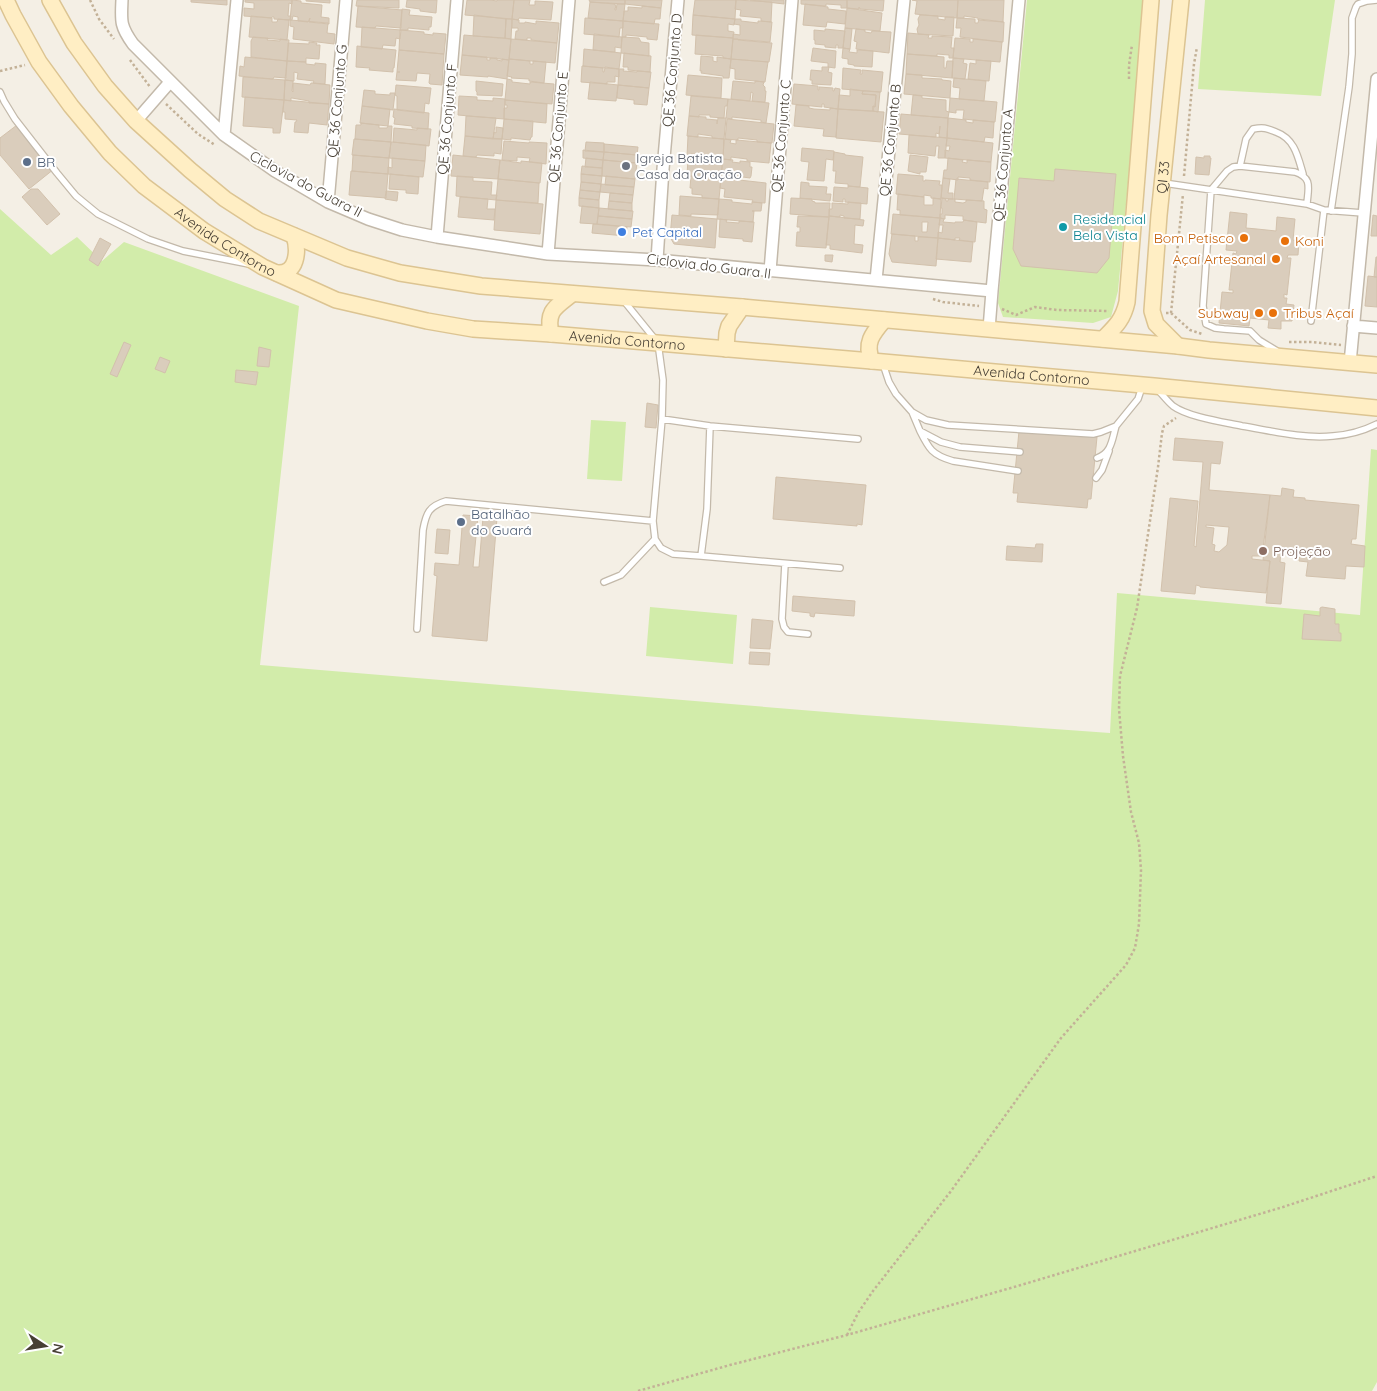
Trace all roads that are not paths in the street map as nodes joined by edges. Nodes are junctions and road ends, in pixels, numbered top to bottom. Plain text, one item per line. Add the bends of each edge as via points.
1 (6, 0) edge
2 (50, 0) edge
3 (122, 0) edge
4 (237, 0) edge
5 (346, 0) edge
6 (457, 0) edge
7 (569, 0) edge
8 (678, 0) edge
9 (792, 0) edge
10 (904, 0) edge
11 (1019, 0) edge
12 (1151, 0) edge
13 (1181, 0) edge
14 (1377, 0) edge
15 (1377, 79) edge
16 (170, 82) junction
17 (0, 92) edge
18 (136, 121) junction
19 (224, 135) junction
20 (1240, 166) junction
21 (1302, 174) junction
22 (1162, 182) junction
23 (1211, 190) junction
24 (328, 202) junction
25 (1306, 204) junction
26 (1324, 210) junction
27 (1331, 211) junction
28 (1134, 212) junction
29 (1364, 213) junction
30 (1159, 215) junction
31 (294, 236) junction
32 (437, 238) junction
33 (548, 254) junction
34 (657, 260) junction
35 (270, 270) junction
36 (770, 271) junction
37 (876, 280) junction
38 (992, 291) junction
39 (572, 294) junction
40 (621, 297) junction
41 (742, 307) junction
42 (884, 320) junction
43 (1311, 321) dead end
44 (1353, 326) junction
45 (1377, 328) edge
46 (989, 329) junction
47 (551, 334) junction
48 (1103, 339) junction
49 (658, 343) junction
50 (1174, 343) junction
51 (726, 349) junction
52 (1298, 358) junction
53 (877, 361) junction
54 (1350, 363) junction
55 (1377, 365) edge
56 (1149, 385) junction
57 (1377, 408) edge
58 (912, 412) junction
59 (662, 419) junction
60 (1377, 424) edge
61 (710, 426) junction
62 (1116, 426) junction
63 (920, 431) junction
64 (858, 439) dead end
65 (1110, 448) junction
66 (1020, 452) dead end
67 (1097, 458) dead end
68 (1018, 471) dead end
69 (1096, 478) dead end
70 (653, 521) junction
71 (655, 539) junction
72 (701, 556) junction
73 (785, 564) junction
74 (840, 568) dead end
75 (604, 582) dead end
76 (416, 629) dead end
77 (808, 634) dead end

1 - 35 main road, Avenida Contorno via 39,62 110,153 144,186 204,231
2 - 18 main road via 74,43
3 - 16 street via 124,30
4 - 19 street
5 - 24 street, QE 36 Conjunto G
6 - 32 street, QE 36 Conjunto F
7 - 33 street, QE 36 Conjunto E
8 - 34 street, QE 36 Conjunto D
9 - 36 street, QE 36 Conjunto C
10 - 37 street, QE 36 Conjunto B
11 - 38 street, QE 36 Conjunto A
12 - 28 main road, QI 33
13 - 22 main road, QI 33
14 - 27 lane via 1358,4 1352,18 1349,87
15 - 29 street
16 - 18 street
16 - 19 street
17 - 35 lane via 15,119 57,174 98,214 148,239 183,251
18 - 31 main road via 225,199 258,221
19 - 24 street via 275,171
20 - 21 lane
20 - 21 lane via 1246,138 1253,129 1264,127 1285,135 1296,151
20 - 23 lane via 1227,171
21 - 25 lane via 1309,185
22 - 23 lane
22 - 30 main road, QI 33
23 - 25 lane
23 - 52 lane via 1203,306 1206,324 1224,330 1250,332 1275,350
24 - 32 street via 368,219
25 - 26 lane
26 - 27 lane
26 - 43 lane
27 - 29 lane
28 - 30 main road
28 - 48 main road, QI 33 via 1125,311 1118,324
29 - 44 street
30 - 50 main road, QI 33 via 1152,311 1156,324
31 - 35 main road via 297,252 290,269 282,274
31 - 39 main road via 347,258 400,273 481,286
32 - 33 street
33 - 34 street
34 - 36 street
35 - 47 main road, Avenida Contorno via 336,300 387,312 473,329
36 - 37 street
37 - 38 street
38 - 46 street, QE 36 Conjunto A
39 - 40 main road
39 - 47 main road via 552,311
40 - 41 main road
40 - 49 lane
41 - 42 main road
41 - 51 main road via 729,326
42 - 46 main road
42 - 53 main road via 868,347 869,355
44 - 45 street
44 - 54 street
46 - 48 main road
47 - 49 main road, Avenida Contorno
48 - 50 main road
49 - 51 main road, Avenida Contorno
49 - 59 lane via 663,380
50 - 52 main road via 1209,350
51 - 53 main road, Avenida Contorno
52 - 54 main road
53 - 56 main road, Avenida Contorno
53 - 58 lane via 896,394
54 - 55 main road
56 - 57 main road, Avenida Contorno
56 - 60 lane via 1174,406 1210,420 1300,435 1331,436 1350,434
56 - 62 lane
58 - 62 lane via 931,422 948,425 1082,434
58 - 63 lane
59 - 61 lane
59 - 70 lane
61 - 64 lane
61 - 72 lane via 707,509
62 - 65 lane
63 - 66 lane via 950,445
63 - 68 lane via 928,446 943,458
65 - 67 lane
65 - 69 lane
70 - 71 lane
70 - 76 lane via 446,501 436,504 429,510 423,530
71 - 72 lane via 661,548 673,554
71 - 75 lane via 621,575
72 - 73 lane
73 - 74 lane
73 - 77 lane via 784,627 788,632

